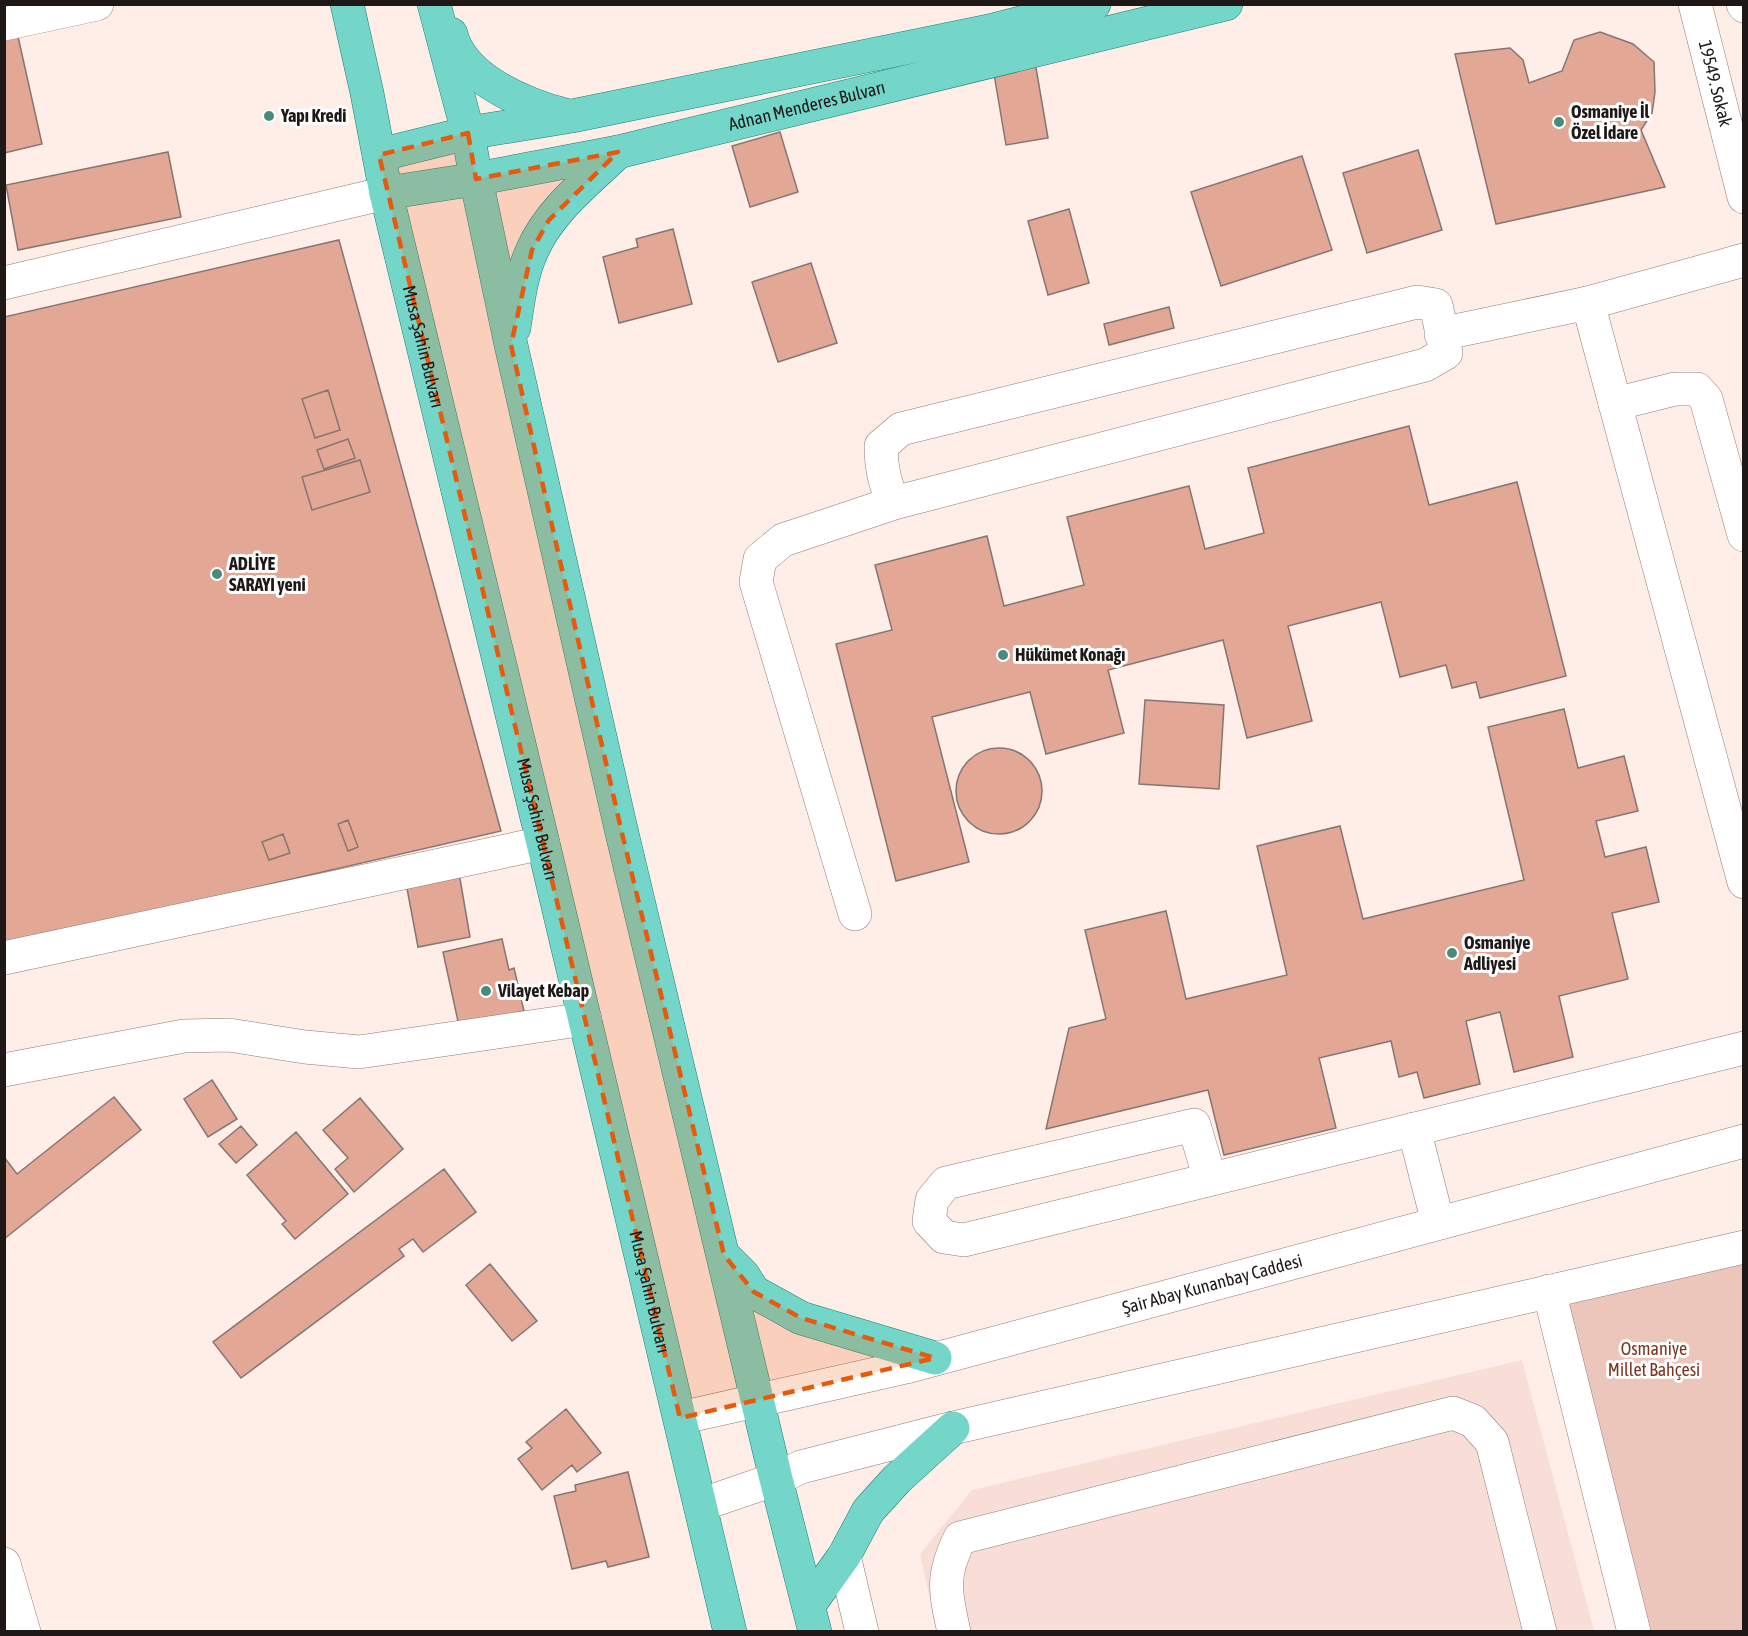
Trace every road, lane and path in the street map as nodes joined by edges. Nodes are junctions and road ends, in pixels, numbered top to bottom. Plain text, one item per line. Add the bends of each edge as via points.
1 (97, 4) edge
2 (347, 4) edge
3 (434, 4) edge
4 (443, 4) edge
5 (1094, 4) edge
6 (1226, 4) edge
7 (1695, 4) edge
8 (56, 9) edge
9 (4, 24) edge
10 (572, 117) junction
11 (468, 133) junction
12 (618, 152) junction
13 (379, 155) junction
14 (476, 179) junction
15 (386, 193) junction
16 (1743, 197) edge
17 (1743, 260) edge
18 (4, 283) edge
19 (1588, 303) junction
20 (1441, 334) junction
21 (511, 345) junction
22 (1615, 404) junction
23 (894, 503) junction
24 (1743, 535) edge
25 (543, 843) junction
26 (1743, 882) edge
27 (855, 914) dead end
28 (4, 958) edge
29 (585, 1019) junction
30 (1743, 1048) edge
31 (4, 1070) edge
32 (1414, 1129) junction
33 (1743, 1141) edge
34 (1210, 1179) junction
35 (1438, 1223) junction
36 (1743, 1247) edge
37 (724, 1255) junction
38 (1549, 1291) junction
39 (935, 1358) junction
40 (759, 1400) junction
41 (680, 1418) junction
42 (952, 1428) junction
43 (776, 1479) junction
44 (700, 1505) junction
45 (844, 1556) junction
46 (4, 1564) edge
47 (812, 1618) edge
48 (24, 1632) edge
49 (730, 1632) edge
50 (862, 1632) edge
51 (954, 1632) edge
52 (1540, 1632) edge
53 (1634, 1632) edge

1 - 8 street
2 - 13 main road, Musa Şahin Bulvarı
3 - 11 main road
4 - 10 main road via 453,42 483,78 535,107
5 - 10 main road, Adnan Menderes Bulvarı via 989,31
6 - 12 main road, Adnan Menderes Bulvarı
7 - 16 street, 19549. Sokak
8 - 9 street
10 - 11 main road, Adnan Menderes Bulvarı
11 - 13 main road, Adnan Menderes Bulvarı
11 - 14 main road
12 - 14 main road, Adnan Menderes Bulvarı
12 - 21 main road via 549,220 532,250 521,285
13 - 15 main road, Musa Şahin Bulvarı
14 - 15 main road, Adnan Menderes Bulvarı
14 - 21 main road
15 - 18 street
15 - 25 main road, Musa Şahin Bulvarı
17 - 19 street
19 - 20 street
19 - 22 street
20 - 23 street via 1446,353 1425,365
20 - 23 street via 1436,305 1417,302 901,429 881,446 886,489
21 - 37 main road
22 - 24 street via 1675,389 1697,389 1706,399
22 - 26 street
23 - 27 street via 783,540 760,559 756,582
25 - 28 street
25 - 29 main road, Musa Şahin Bulvarı
29 - 31 street via 359,1052 229,1035 184,1036
29 - 41 main road, Musa Şahin Bulvarı
30 - 32 street
32 - 34 street
32 - 35 street
33 - 35 street, Şair Abay Kunanbay Caddesi
34 - 34 street via 964,1240 944,1237 929,1221 932,1200 946,1184 1194,1125
35 - 39 street, Şair Abay Kunanbay Caddesi
36 - 38 street
37 - 39 main road via 754,1293 801,1318
37 - 40 main road
38 - 42 street
38 - 53 street
39 - 40 street, Şair Abay Kunanbay Caddesi
40 - 41 street, Şair Abay Kunanbay Caddesi
40 - 43 main road
41 - 44 main road, Musa Şahin Bulvarı
42 - 43 street via 801,1467
42 - 45 main road via 868,1511
43 - 44 street
43 - 47 main road
44 - 49 main road, Musa Şahin Bulvarı
45 - 47 main road
45 - 50 street
46 - 48 street
51 - 52 street via 945,1591 951,1556 960,1538 1453,1413 1473,1421 1492,1442

